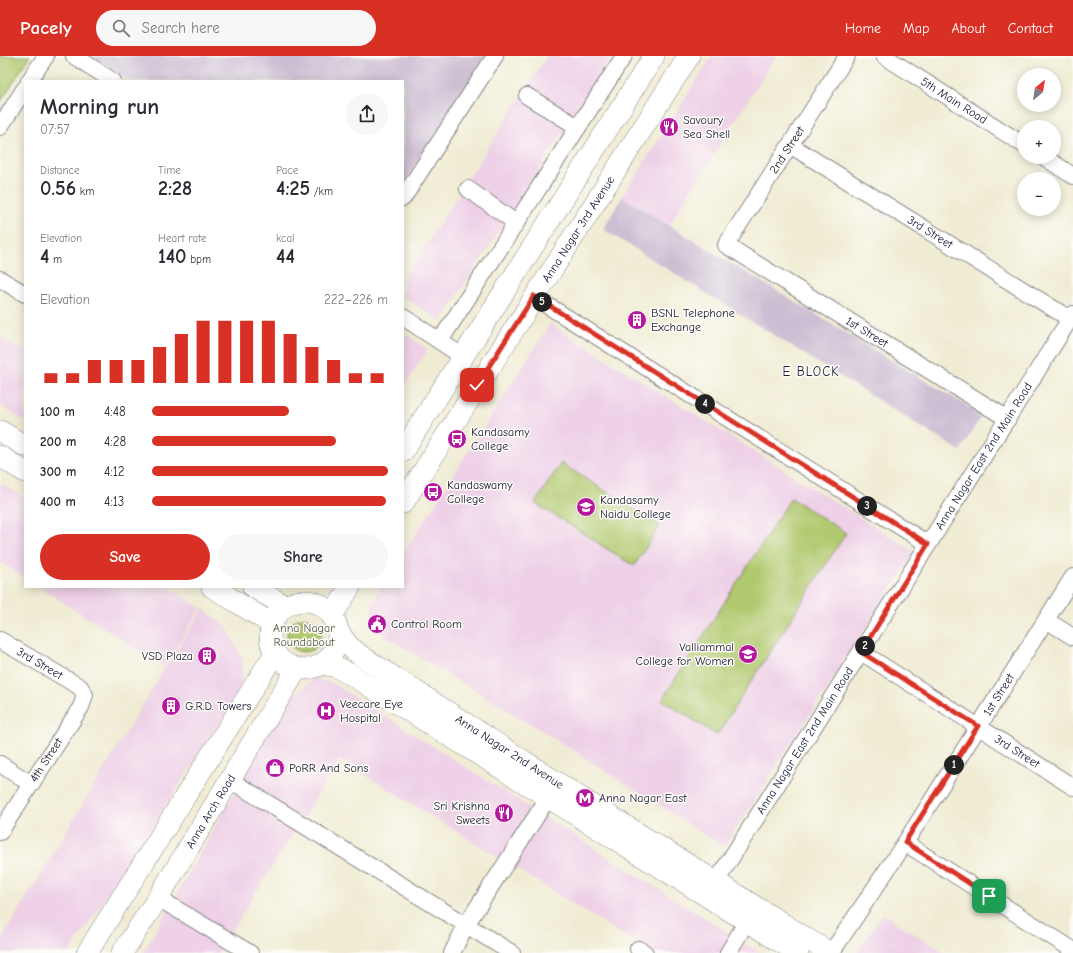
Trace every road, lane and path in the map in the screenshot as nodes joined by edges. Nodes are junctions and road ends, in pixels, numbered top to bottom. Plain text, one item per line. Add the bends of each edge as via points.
1 (46, 56) edge
2 (74, 56) edge
3 (495, 56) edge
4 (624, 56) edge
5 (654, 56) edge
6 (689, 56) edge
7 (847, 56) edge
8 (884, 56) edge
9 (30, 80) edge
10 (111, 80) edge
11 (24, 92) edge
12 (527, 96) dead end
13 (20, 109) edge
14 (0, 127) edge
15 (578, 127) junction
16 (1017, 141) edge
17 (790, 145) junction
18 (1055, 164) edge
19 (1073, 176) edge
20 (468, 190) dead end
21 (404, 196) edge
22 (516, 223) junction
23 (726, 245) joint
24 (0, 279) edge
25 (24, 293) edge
26 (534, 296) junction
27 (1072, 316) edge
28 (404, 318) edge
29 (440, 341) junction
30 (462, 356) junction
31 (1008, 418) junction
32 (0, 431) edge
33 (24, 445) edge
34 (404, 449) edge
35 (0, 456) edge
36 (24, 471) edge
37 (404, 502) edge
38 (928, 544) junction
39 (1073, 577) edge
40 (214, 588) edge
41 (255, 588) edge
42 (350, 588) edge
43 (314, 594) edge
44 (285, 606) junction
45 (1046, 620) junction
46 (272, 624) junction
47 (335, 624) junction
48 (1073, 638) edge
49 (0, 640) edge
50 (861, 652) junction
51 (270, 660) junction
52 (323, 664) junction
53 (293, 675) junction
54 (80, 687) joint
55 (978, 726) junction
56 (0, 764) edge
57 (230, 780) junction
58 (31, 784) junction
59 (1073, 787) edge
60 (548, 798) junction
61 (0, 832) edge
62 (905, 842) junction
63 (716, 882) junction
64 (158, 898) junction
65 (747, 921) junction
66 (466, 925) junction
67 (1073, 950) edge
68 (87, 953) edge
69 (122, 953) edge
70 (250, 953) edge
71 (452, 953) edge
72 (512, 953) edge
73 (728, 953) edge
74 (798, 953) edge
75 (830, 953) edge

1 - 9 street
2 - 10 street
3 - 21 street
4 - 15 street
5 - 30 main road
6 - 26 main road, Anna Nagar 3rd Avenue
7 - 17 street, 2nd Street
8 - 16 street, 5th Main Road
11 - 13 street
12 - 15 street
13 - 14 street
15 - 22 street
17 - 23 street, 2nd Street
17 - 27 street, 3rd Street
18 - 19 street
20 - 22 street
22 - 29 street
23 - 31 street, 1st Street
24 - 25 street
26 - 37 main road, Anna Nagar 3rd Avenue
26 - 38 street
27 - 31 street, Anna Nagar East 2nd Main Road
28 - 29 street
29 - 30 street
30 - 34 main road
31 - 38 street, Anna Nagar East 2nd Main Road
32 - 33 main road
35 - 36 main road
38 - 50 street, Anna Nagar East 2nd Main Road
39 - 45 street, 1st Street
40 - 46 main road
41 - 44 main road
42 - 47 main road
43 - 44 main road
43 - 47 main road
44 - 46 main road
45 - 48 street
45 - 55 street, 1st Street
46 - 51 main road
47 - 52 main road via 336,646
47 - 63 main road, Anna Nagar 2nd Avenue via 348,645 361,656
49 - 54 street, 3rd Street
50 - 55 street, 3rd Street
50 - 63 street, Anna Nagar East 2nd Main Road
51 - 53 main road via 284,663
51 - 68 main road
52 - 53 main road
52 - 60 main road, Anna Nagar 2nd Avenue via 336,666 350,674
53 - 57 main road, Anna Arch Road
54 - 58 street, 4th Street via 85,695 81,707
55 - 59 street, 3rd Street
55 - 62 street, 1st Street
56 - 58 street
57 - 64 main road, Anna Arch Road
57 - 66 street
58 - 61 street, 4th Street
60 - 65 main road, Anna Nagar 2nd Avenue
60 - 66 street
62 - 67 street
62 - 75 street, 1st Street
63 - 75 main road, Anna Nagar 2nd Avenue
64 - 69 main road, Anna Arch Road
64 - 70 street
65 - 73 street
65 - 74 main road, Anna Nagar 2nd Avenue
66 - 71 street
66 - 72 street

